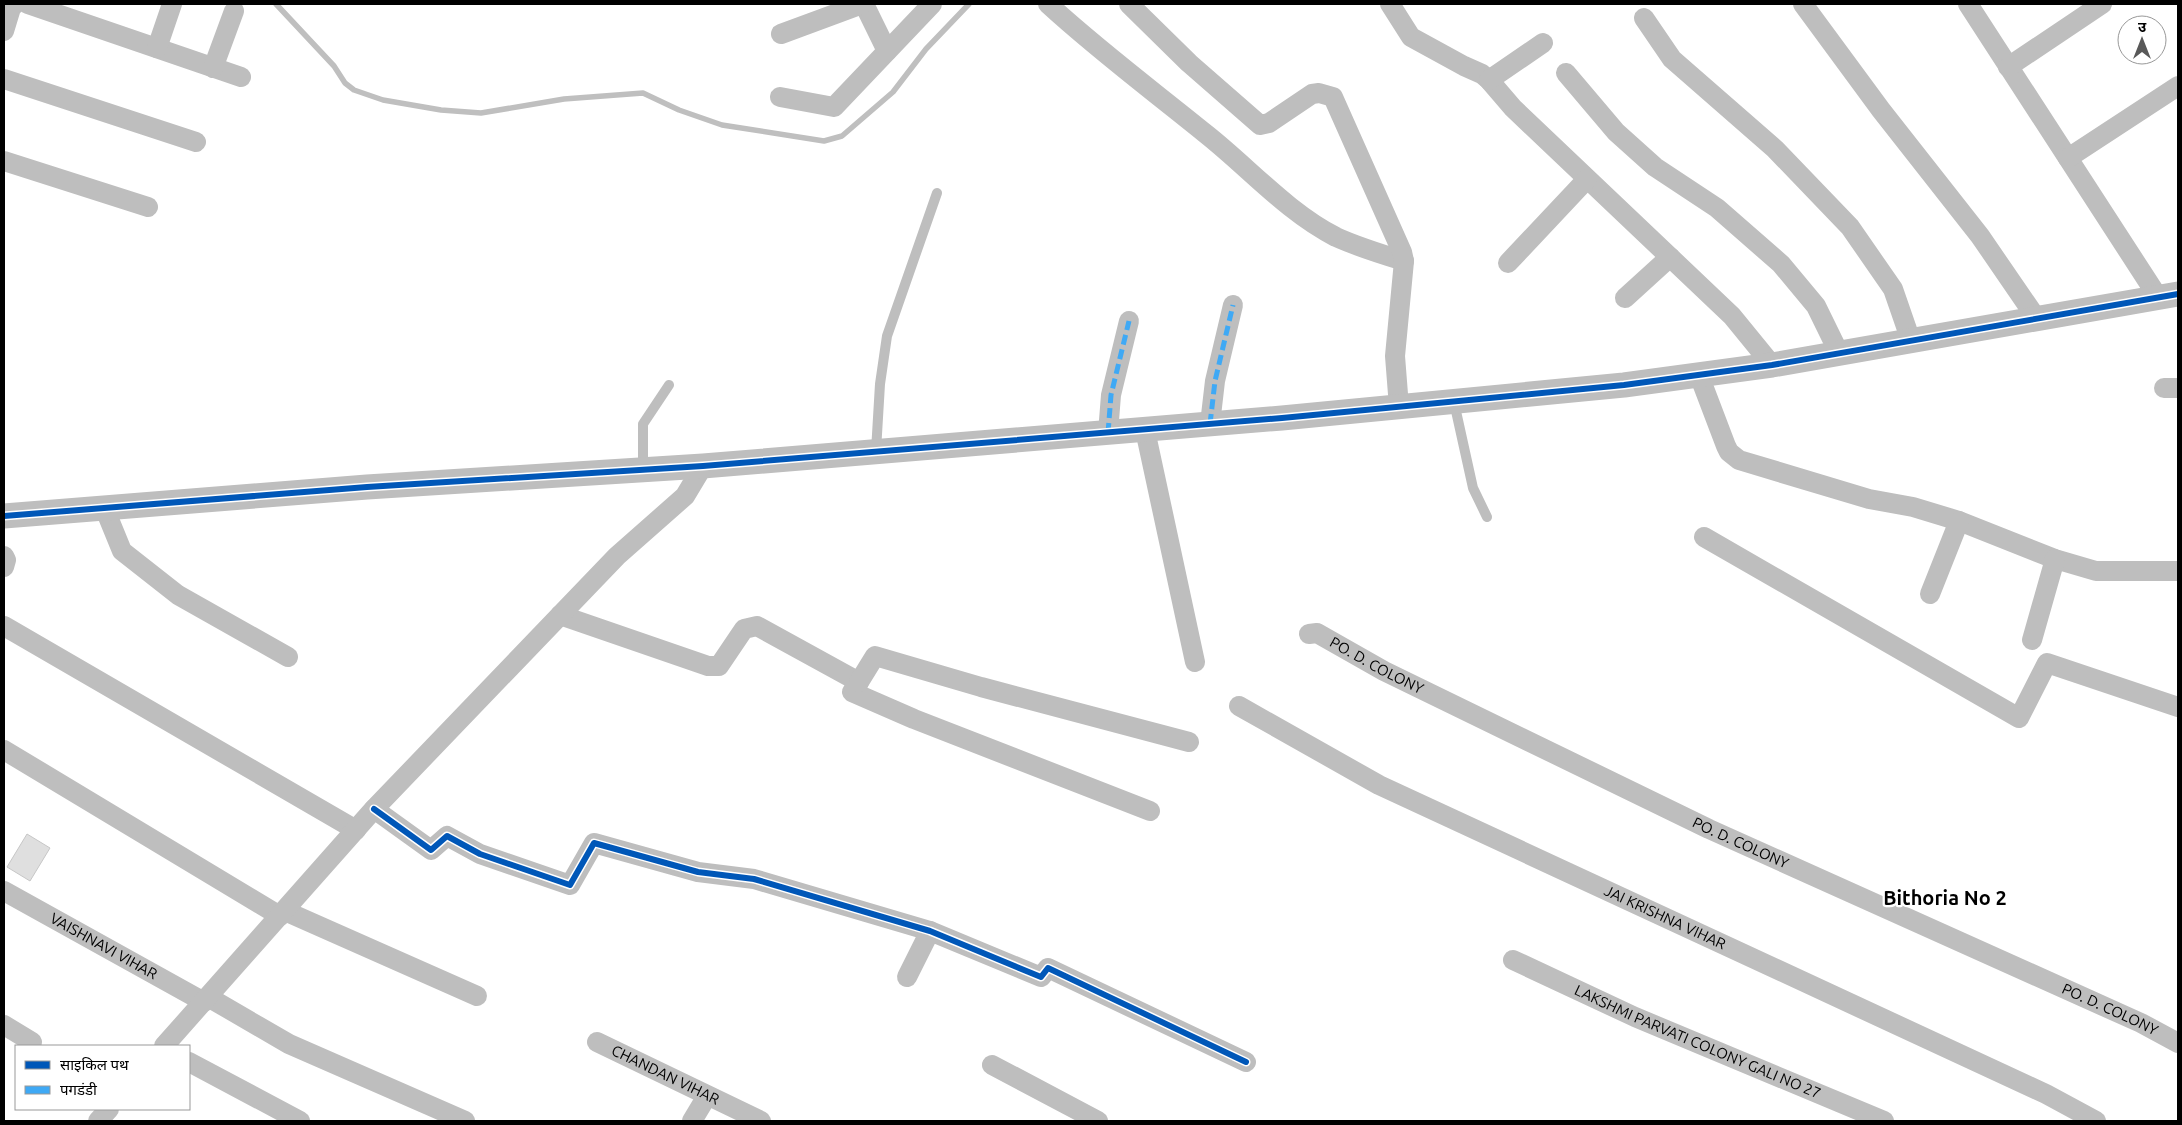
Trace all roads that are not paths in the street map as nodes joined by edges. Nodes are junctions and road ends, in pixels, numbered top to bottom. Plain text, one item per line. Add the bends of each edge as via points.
1 (15, 4) edge
2 (28, 4) edge
3 (172, 4) edge
4 (863, 4) edge
5 (932, 4) edge
6 (1048, 4) edge
7 (1128, 4) edge
8 (1390, 4) edge
9 (1803, 4) edge
10 (1968, 4) edge
11 (2102, 4) edge
12 (234, 11) dead end
13 (1644, 18) dead end
14 (4, 31) edge
15 (781, 34) dead end
16 (1543, 43) dead end
17 (157, 48) junction
18 (887, 51) junction
19 (2008, 67) junction
20 (213, 68) junction
21 (1566, 73) dead end
22 (241, 77) dead end
23 (4, 79) edge
24 (1489, 80) junction
25 (2178, 86) edge
26 (780, 96) dead end
27 (196, 142) dead end
28 (2068, 158) junction
29 (4, 160) edge
30 (1587, 179) junction
31 (937, 193) dead end
32 (148, 206) dead end
33 (1670, 257) junction
34 (1404, 261) junction
35 (1508, 263) dead end
36 (2168, 296) edge
37 (1625, 298) dead end
38 (1232, 305) dead end
39 (2037, 319) junction
40 (1129, 322) dead end
41 (1911, 341) junction
42 (1839, 353) junction
43 (1772, 365) junction
44 (1699, 375) junction
45 (669, 385) dead end
46 (1454, 402) junction
47 (1400, 407) junction
48 (1210, 424) junction
49 (1145, 430) junction
50 (1108, 433) junction
51 (876, 452) junction
52 (703, 466) junction
53 (643, 470) junction
54 (104, 507) junction
55 (4, 516) edge
56 (1487, 517) dead end
57 (1959, 521) junction
58 (1704, 537) dead end
59 (4, 556) edge
60 (2055, 559) junction
61 (4, 567) edge
62 (2178, 571) edge
63 (1930, 594) dead end
64 (560, 615) junction
65 (4, 626) edge
66 (1309, 634) dead end
67 (2032, 640) dead end
68 (288, 657) dead end
69 (1195, 662) dead end
70 (859, 682) junction
71 (1239, 706) dead end
72 (2178, 707) edge
73 (1189, 742) dead end
74 (4, 750) edge
75 (374, 809) junction
76 (1150, 811) dead end
77 (356, 830) junction
78 (4, 891) edge
79 (283, 913) junction
80 (930, 931) junction
81 (1513, 960) dead end
82 (907, 977) dead end
83 (476, 996) dead end
84 (206, 999) junction
85 (4, 1025) edge
86 (32, 1042) dead end
87 (596, 1042) dead end
88 (2178, 1043) edge
89 (165, 1045) edge
90 (1246, 1062) dead end
91 (190, 1063) edge
92 (992, 1066) dead end
93 (707, 1096) junction
94 (108, 1110) edge
95 (98, 1121) edge
96 (300, 1121) edge
97 (465, 1121) edge
98 (692, 1121) edge
99 (761, 1121) edge
100 (1098, 1121) edge
101 (1884, 1121) edge
102 (2096, 1121) edge

1 - 14 street
2 - 17 street
3 - 17 street
4 - 15 street
4 - 18 street
5 - 18 street
6 - 34 street via 1300,214 1335,236 1371,252
7 - 34 street via 1260,125 1269,123 1312,94 1333,97 1400,245
8 - 24 street via 1411,37
9 - 39 street via 1980,236
10 - 19 street
11 - 19 street
12 - 20 street
13 - 41 street via 1672,59 1775,149 1850,228 1893,289
16 - 24 street
17 - 20 street
18 - 26 street via 834,108
19 - 28 street
20 - 22 street
21 - 42 street via 1616,132 1655,167 1717,208 1781,264 1816,306
23 - 27 street
24 - 30 street via 1513,108
25 - 28 street
28 - 36 street
29 - 32 street
30 - 33 street
30 - 35 street
31 - 51 lane via 887,336
33 - 37 street
33 - 43 street via 1732,316
34 - 47 street via 1395,356
36 - 39 street
38 - 48 street via 1215,381
39 - 41 street
40 - 50 street via 1111,395
41 - 42 street
42 - 43 street
43 - 44 street
44 - 46 street
44 - 57 street via 1726,446 1739,460 1869,499 1913,507
45 - 53 lane via 643,424
46 - 47 street
46 - 56 lane via 1473,488
47 - 48 street
48 - 49 street
49 - 50 street
49 - 69 street
50 - 51 street
51 - 52 street
52 - 53 street
52 - 64 street via 686,496 617,556
53 - 54 street
54 - 55 street
54 - 68 street via 122,552 178,595
57 - 60 street
57 - 63 street
58 - 72 street via 2019,718 2047,664
59 - 61 street
60 - 62 street via 2106,572
60 - 67 street
64 - 70 street via 708,666 719,666 744,629 756,626
64 - 75 street
65 - 77 street
66 - 88 street, PO. D. COLONY via 1317,633 1384,671 1709,829 2141,1023
70 - 73 street via 875,656
70 - 76 street via 852,692
71 - 102 street, JAI KRISHNA VIHAR via 1379,785 2046,1094
74 - 79 street
75 - 77 street
75 - 80 street via 431,850 447,836 480,854 570,885 594,843 698,872 754,879
77 - 79 street
78 - 84 street, VAISHNAVI VIHAR
79 - 83 street
79 - 84 street
80 - 82 street
80 - 90 street via 1041,977 1048,968
81 - 101 street, LAKSHMI PARVATI COLONY GALI NO 27 via 1635,1017
84 - 89 street
84 - 97 street, VAISHNAVI VIHAR via 289,1044
85 - 86 street
87 - 93 street, CHANDAN VIHAR
91 - 96 street
92 - 100 street
93 - 98 street
93 - 99 street, CHANDAN VIHAR
94 - 95 street

